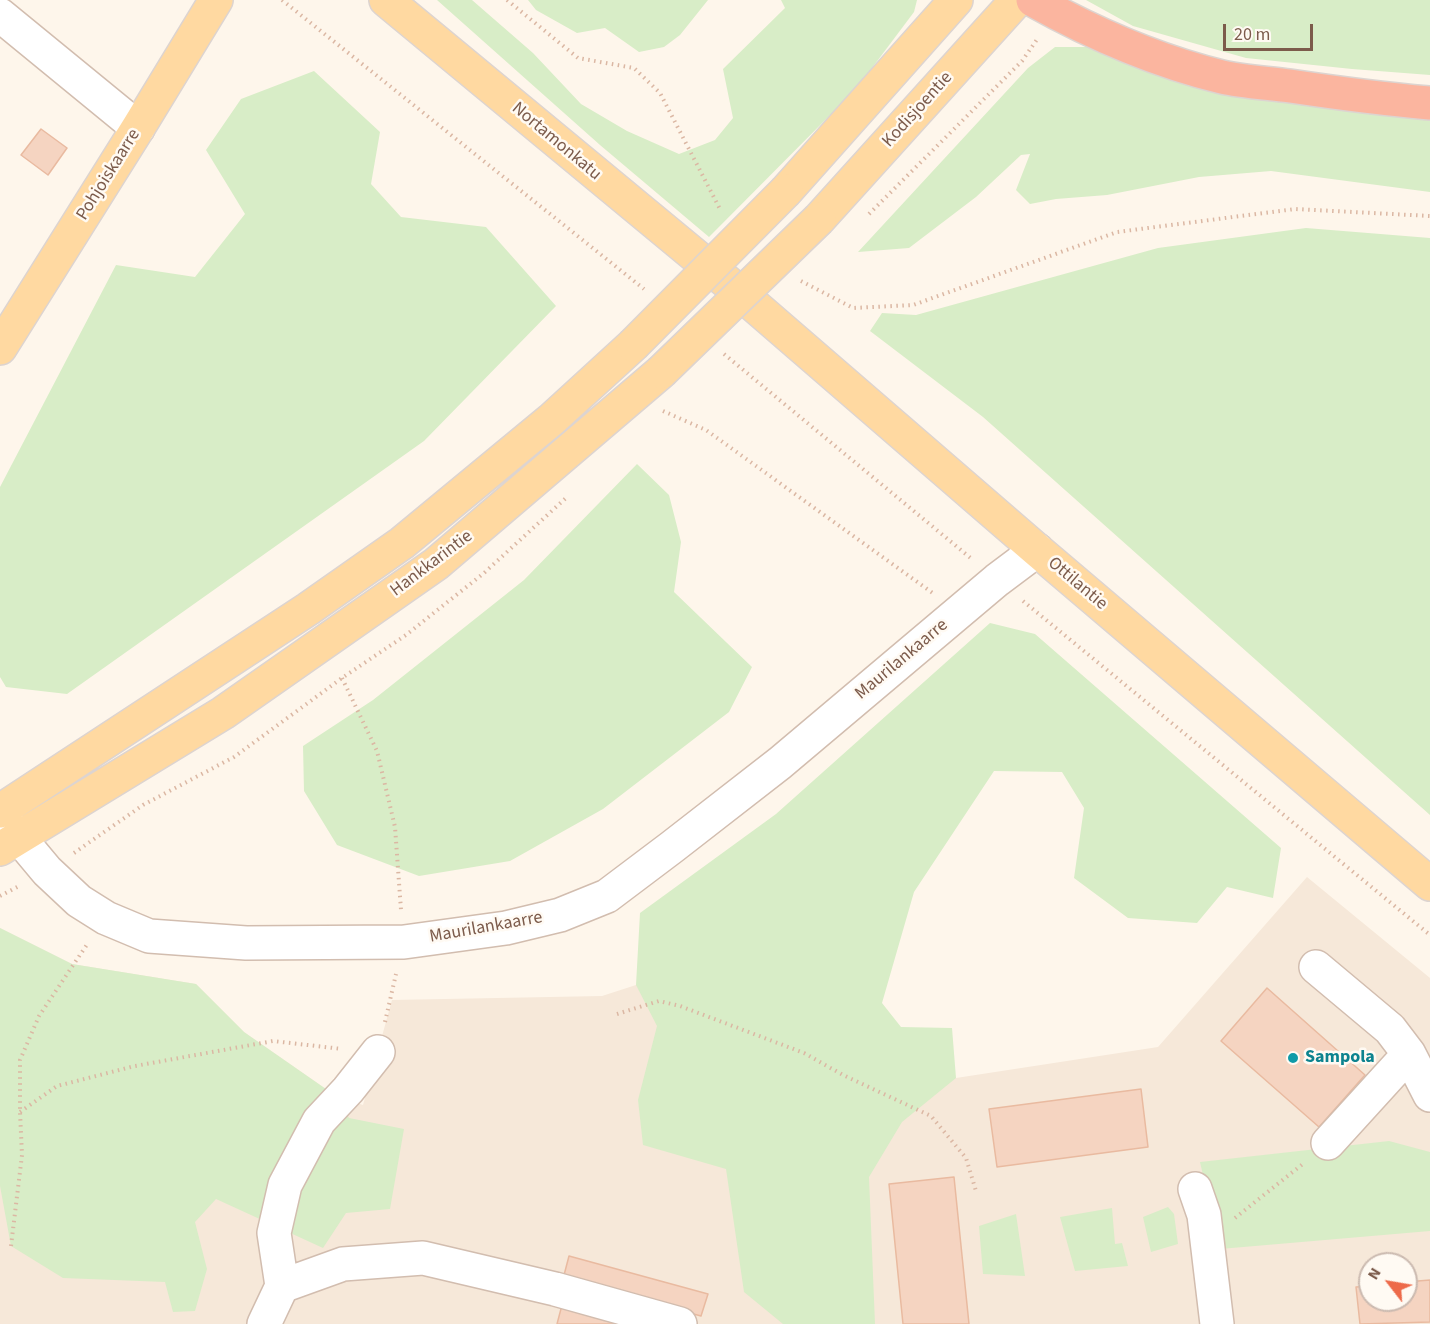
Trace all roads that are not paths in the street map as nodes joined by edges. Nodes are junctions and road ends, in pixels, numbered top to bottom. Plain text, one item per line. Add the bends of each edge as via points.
1 (216, 0) edge
2 (386, 0) edge
3 (956, 0) edge
4 (1017, 0) edge
5 (1045, 7) edge
6 (0, 15) edge
7 (1430, 103) edge
8 (138, 128) junction
9 (819, 219) joint
10 (727, 282) joint
11 (0, 348) edge
12 (1037, 550) junction
13 (5, 828) edge
14 (1430, 884) edge
15 (1316, 967) dead end
16 (378, 1052) road end
17 (1409, 1053) junction
18 (1430, 1095) edge
19 (1328, 1143) road end
20 (1195, 1189) dead end
21 (282, 1286) junction
22 (264, 1324) edge
23 (680, 1324) edge
24 (1217, 1324) edge

1 - 8 main road, Pohjoiskaarre
2 - 10 main road, Nortamonkatu
3 - 13 main road, Hankkarintie, bridge via 786,191 633,345 551,420 402,543
4 - 9 main road, Kodisjoentie
5 - 7 highway via 1139,50 1224,77
6 - 8 street
8 - 11 main road, Pohjoiskaarre
9 - 13 main road, Hankkarintie, bridge via 661,372 436,564 223,713
10 - 12 main road, Ottilantie
12 - 13 street, Maurilankaarre via 780,763 607,896 560,915 506,928 403,929 246,943 149,936 80,902
12 - 14 main road, Ottilantie
15 - 17 street via 1390,1029
16 - 21 street via 319,1121 285,1185 274,1233
17 - 18 street
17 - 19 street
20 - 24 street via 1204,1215
21 - 22 street
21 - 23 street via 343,1264 423,1258

